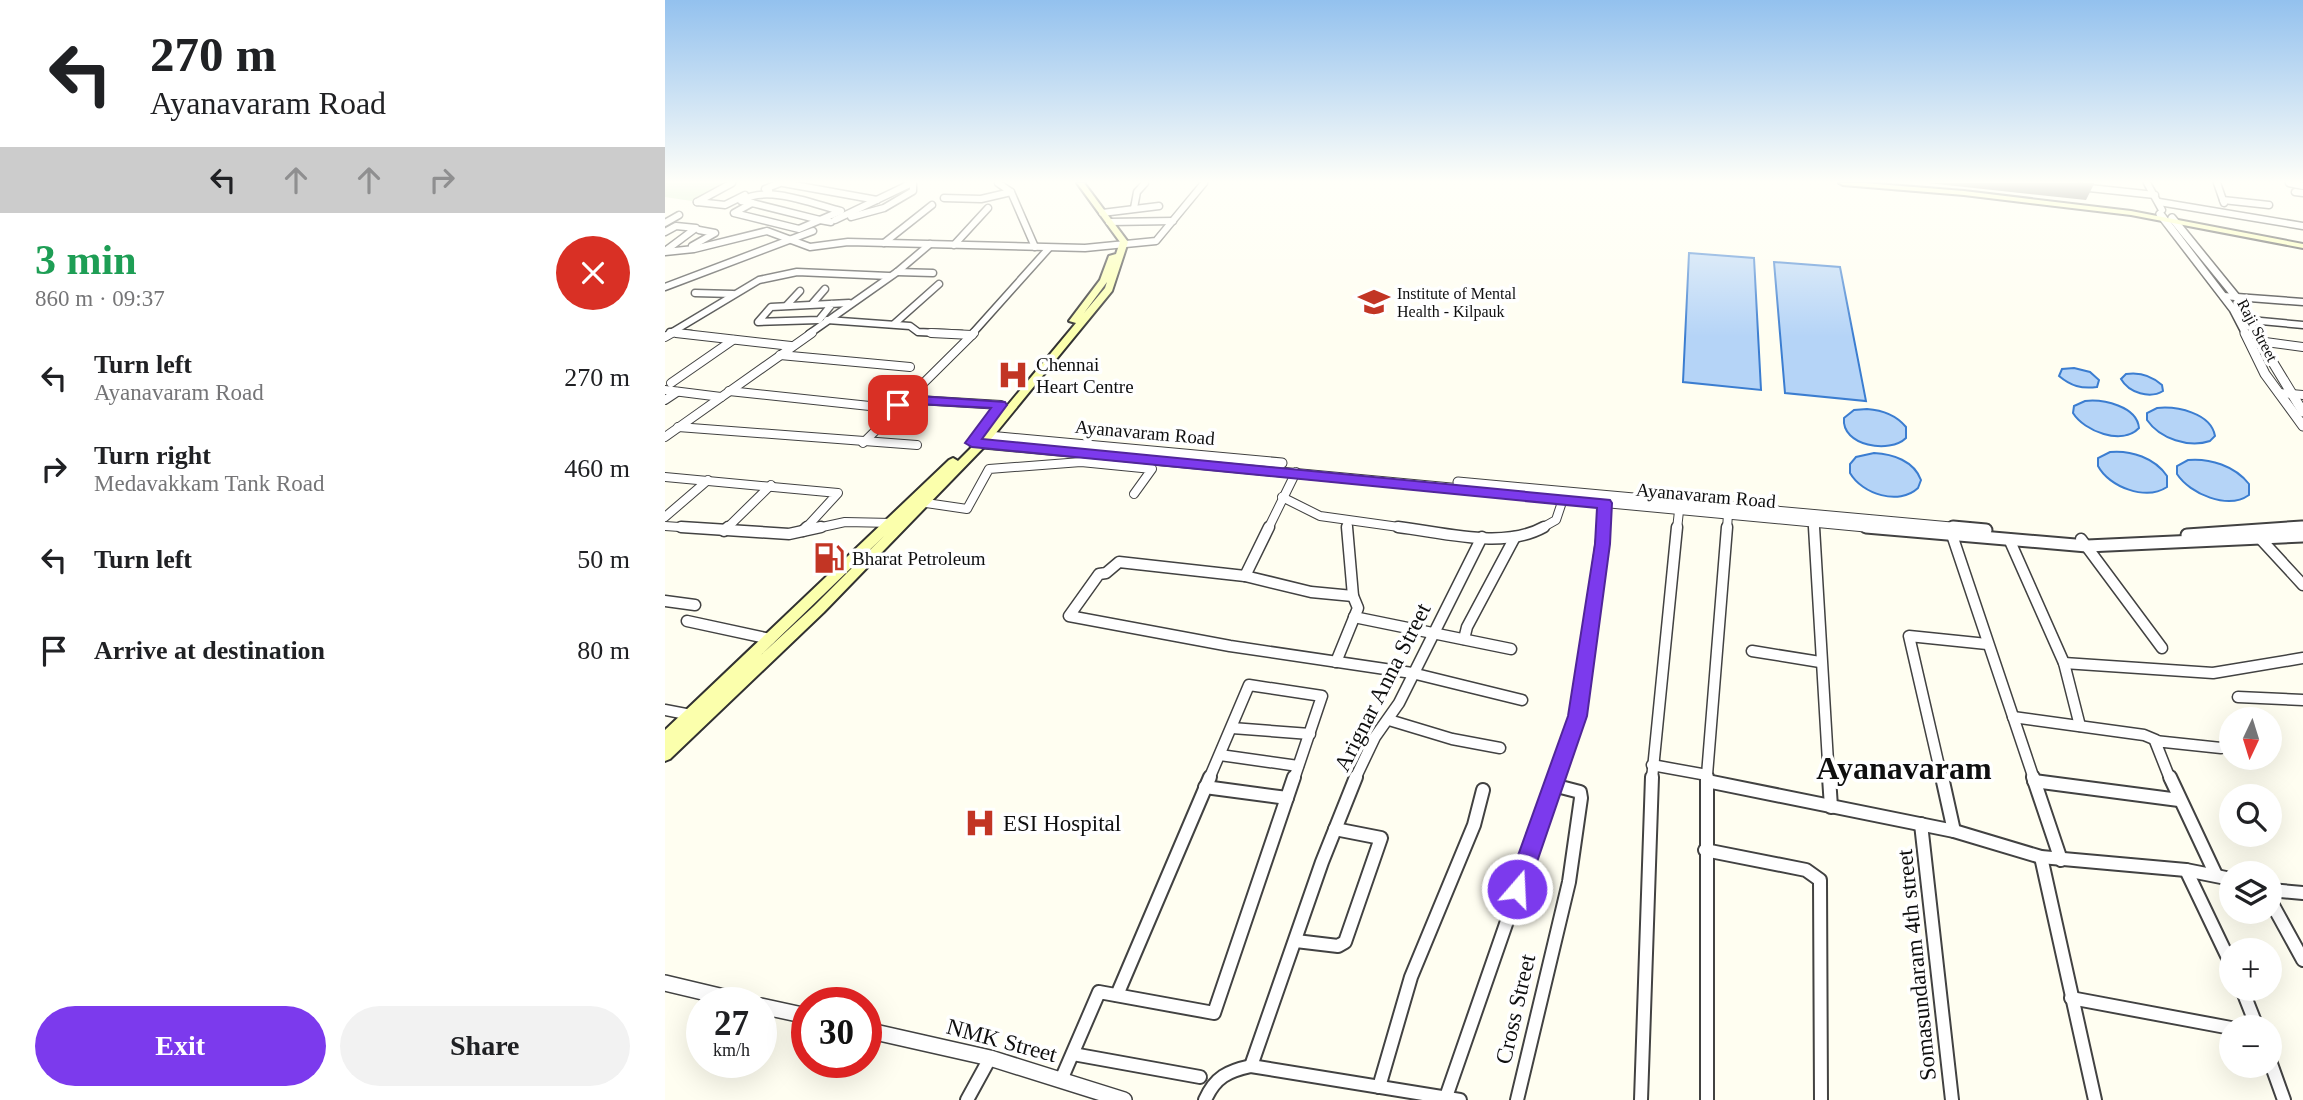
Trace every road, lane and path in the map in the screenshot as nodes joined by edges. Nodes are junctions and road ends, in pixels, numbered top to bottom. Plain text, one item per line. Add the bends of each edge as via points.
1 (687, 234) edge
2 (712, 234) edge
3 (753, 234) edge
4 (775, 234) edge
5 (804, 234) edge
6 (895, 234) edge
7 (963, 234) edge
8 (1029, 234) edge
9 (1113, 234) edge
10 (1115, 234) edge
11 (1162, 234) edge
12 (2178, 234) edge
13 (2183, 234) edge
14 (2257, 234) edge
15 (791, 240) junction
16 (884, 243) junction
17 (1120, 243) junction
18 (930, 244) junction
19 (954, 244) junction
20 (2303, 244) edge
21 (1035, 247) junction
22 (1049, 248) junction
23 (685, 250) junction
24 (665, 251) edge
25 (2190, 253) junction
26 (2201, 254) junction
27 (897, 272) junction
28 (933, 273) dead end
29 (699, 275) junction
30 (889, 276) junction
31 (939, 284) dead end
32 (665, 287) edge
33 (825, 289) dead end
34 (800, 291) dead end
35 (704, 292) junction
36 (695, 293) dead end
37 (733, 295) junction
38 (2223, 296) junction
39 (2237, 298) junction
40 (2303, 302) edge
41 (851, 303) junction
42 (812, 304) junction
43 (832, 304) junction
44 (787, 305) junction
45 (801, 305) junction
46 (827, 320) junction
47 (2250, 320) junction
48 (786, 321) junction
49 (894, 324) junction
50 (2303, 325) edge
51 (667, 334) edge
52 (972, 335) junction
53 (733, 340) junction
54 (2258, 341) junction
55 (791, 346) junction
56 (2303, 347) edge
57 (780, 355) junction
58 (910, 367) dead end
59 (671, 383) dead end
60 (665, 390) edge
61 (729, 391) junction
62 (677, 392) junction
63 (2279, 393) junction
64 (2290, 394) junction
65 (2303, 396) edge
66 (721, 397) junction
67 (665, 400) edge
68 (898, 405) junction
69 (1001, 405) junction
70 (2303, 412) edge
71 (2303, 426) edge
72 (678, 427) junction
73 (665, 437) edge
74 (980, 439) junction
75 (863, 443) junction
76 (916, 445) dead end
77 (1296, 472) junction
78 (665, 477) edge
79 (708, 480) junction
80 (771, 485) junction
81 (1133, 494) dead end
82 (1564, 496) junction
83 (1282, 497) junction
84 (926, 503) junction
85 (1605, 503) junction
86 (1679, 511) junction
87 (1728, 514) junction
88 (665, 517) edge
89 (1347, 521) junction
90 (1814, 522) junction
91 (893, 523) junction
92 (665, 526) edge
93 (2303, 527) edge
94 (724, 531) junction
95 (801, 532) junction
96 (1952, 535) junction
97 (2258, 535) junction
98 (2303, 536) edge
99 (1482, 537) junction
100 (1515, 537) junction
101 (2009, 539) junction
102 (2084, 543) junction
103 (1245, 576) junction
104 (2303, 585) edge
105 (1353, 596) junction
106 (665, 601) edge
107 (695, 606) dead end
108 (1354, 617) junction
109 (687, 621) dead end
110 (1436, 634) junction
111 (770, 639) junction
112 (1464, 639) junction
113 (1987, 643) junction
114 (2162, 648) dead end
115 (1511, 649) dead end
116 (1752, 651) dead end
117 (2303, 658) edge
118 (1336, 662) junction
119 (1820, 662) junction
120 (2064, 663) junction
121 (1412, 673) junction
122 (2238, 697) dead end
123 (1522, 700) dead end
124 (2303, 700) edge
125 (665, 710) edge
126 (691, 715) junction
127 (2013, 717) junction
128 (1389, 720) junction
129 (2080, 726) junction
130 (1232, 728) junction
131 (1310, 734) junction
132 (666, 737) edge
133 (2156, 740) junction
134 (1500, 748) dead end
135 (2219, 748) edge
136 (665, 754) edge
137 (1220, 755) junction
138 (1652, 765) junction
139 (1298, 766) junction
140 (1707, 778) junction
141 (2034, 781) junction
142 (1553, 785) junction
143 (1205, 788) junction
144 (1483, 790) dead end
145 (1287, 798) junction
146 (2179, 800) junction
147 (1831, 807) junction
148 (1921, 824) junction
149 (1335, 828) junction
150 (1954, 831) junction
151 (1705, 850) junction
152 (2041, 857) junction
153 (2060, 860) junction
154 (2186, 870) junction
155 (2216, 875) junction
156 (2219, 876) edge
157 (2282, 891) edge
158 (2303, 894) edge
159 (2282, 921) edge
160 (2219, 939) edge
161 (1296, 941) junction
162 (2301, 954) edge
163 (665, 984) edge
164 (686, 989) edge
165 (1117, 995) junction
166 (2070, 998) junction
167 (2219, 1026) edge
168 (882, 1034) edge
169 (1073, 1054) junction
170 (990, 1058) junction
171 (1251, 1066) junction
172 (1200, 1077) dead end
173 (2276, 1078) edge
174 (1061, 1080) junction
175 (1379, 1087) junction
176 (1453, 1098) edge
177 (967, 1100) edge
178 (1124, 1100) edge
179 (1205, 1100) edge
180 (1517, 1100) edge
181 (1641, 1100) edge
182 (1707, 1100) edge
183 (1821, 1100) edge
184 (1952, 1100) edge
185 (2095, 1100) edge
186 (2284, 1100) edge

1 - 24 street
2 - 23 street
3 - 23 street
4 - 15 street
5 - 15 street
6 - 16 street
7 - 19 street
8 - 21 street
9 - 17 main road
10 - 17 main road
11 - 17 street via 1156,241
12 - 25 street, Raji Street
13 - 26 street, Raji Street
14 - 20 main road
15 - 16 street via 810,247
15 - 29 street
16 - 18 street
17 - 22 street
17 - 69 main road via 1104,280
17 - 74 main road via 1109,289
18 - 19 street
18 - 27 street
19 - 21 street
21 - 22 street
22 - 52 street
23 - 24 street
25 - 26 street
25 - 38 street, Raji Street
26 - 39 street, Raji Street
27 - 28 street
27 - 30 street
29 - 32 street
29 - 35 street
30 - 37 street via 791,272 759,280
30 - 41 street
31 - 49 street
33 - 42 street
34 - 44 street
35 - 36 street
35 - 37 street
37 - 51 street
38 - 39 street
38 - 63 street, Raji Street
39 - 40 street
39 - 47 street, Raji Street
41 - 43 street
41 - 46 street
42 - 43 street
42 - 45 street
43 - 48 street via 819,320
44 - 45 street
44 - 48 street via 771,307 758,320
45 - 48 street
46 - 49 street
46 - 55 street
47 - 50 street
47 - 54 street, Raji Street
49 - 52 street via 918,332
51 - 53 street
52 - 68 street
53 - 55 street
53 - 59 street
54 - 56 street
54 - 64 street, Raji Street
55 - 57 street
57 - 58 street
57 - 61 street
60 - 62 street
61 - 66 street
61 - 68 street via 879,407
62 - 66 street
62 - 67 street
63 - 64 street
63 - 71 street, Raji Street
64 - 65 street
64 - 70 street, Raji Street
66 - 72 street
68 - 69 street via 918,400
68 - 75 street
69 - 74 main road
72 - 73 street
72 - 75 street
74 - 77 street, Ayanavaram Road
74 - 82 street, Ayanavaram Road
74 - 84 main road
74 - 91 main road
75 - 76 street
77 - 82 street, Ayanavaram Road
77 - 83 street
78 - 79 street
79 - 80 street
79 - 88 street
80 - 94 street
80 - 95 street via 838,493
81 - 84 street via 1152,469 1081,462 989,469 967,509
82 - 85 street, Ayanavaram Road
82 - 100 street via 1556,520
82 - 102 street, Ayanavaram Road
83 - 89 street via 1320,516
83 - 103 street
84 - 136 main road
85 - 86 street, Ayanavaram Road
85 - 142 street via 1578,716
86 - 87 street, Ayanavaram Road
86 - 138 street
87 - 90 street, Ayanavaram Road
87 - 140 street
89 - 99 street
89 - 105 street
90 - 96 street, Ayanavaram Road
90 - 119 street
91 - 95 street via 845,522
91 - 111 main road
92 - 94 street
93 - 97 street, Ayanavaram Road
94 - 95 street
96 - 101 street, Ayanavaram Road
96 - 113 street
97 - 98 street, Ayanavaram Road
97 - 102 street, Ayanavaram Road
97 - 104 street
99 - 100 street
99 - 110 street, Arignar Anna Street
100 - 112 street
101 - 102 street, Ayanavaram Road
101 - 120 street
102 - 114 street
103 - 105 street via 1311,592
103 - 118 street via 1119,562 1099,574 1069,616
105 - 108 street
106 - 107 street
108 - 110 street
108 - 118 street
109 - 111 street
110 - 112 street
110 - 121 street, Arignar Anna Street
111 - 126 main road
112 - 115 street
113 - 127 street
113 - 150 street via 1909,636
116 - 119 street
117 - 120 street via 2213,673
118 - 121 street
119 - 147 street
120 - 129 street
121 - 123 street
121 - 128 street, Arignar Anna Street
122 - 124 street
125 - 126 street
126 - 132 main road
127 - 129 street
127 - 141 street
128 - 134 street
128 - 149 street, Arignar Anna Street via 1374,738
129 - 133 street
130 - 131 street
130 - 131 street via 1249,685 1322,696
130 - 137 street
131 - 139 street
133 - 135 street
133 - 146 street
137 - 139 street
137 - 143 street
138 - 140 street
138 - 181 street
139 - 145 street
140 - 147 street
140 - 151 street
141 - 146 street
141 - 153 street
142 - 176 street
142 - 180 street, Cross Street via 1580,792 1581,798 1569,882
143 - 145 street
143 - 165 street
144 - 175 street via 1474,825 1411,977
145 - 165 street via 1214,1013
146 - 155 street
147 - 148 street
148 - 150 street
148 - 184 street, Somasundaram 4th street
149 - 161 street, Arignar Anna Street
149 - 161 street via 1381,838 1345,942 1338,946
150 - 152 street
151 - 182 street
151 - 183 street via 1818,876
152 - 153 street
152 - 166 street
153 - 154 street
154 - 155 street
154 - 160 street
155 - 156 street
157 - 158 street
159 - 162 street
161 - 171 street, Arignar Anna Street
163 - 164 street
165 - 169 street via 1099,992
166 - 167 street
166 - 185 street
168 - 170 street, NMK Street
169 - 172 street
169 - 174 street
170 - 174 street, NMK Street
170 - 177 street
171 - 175 street
171 - 179 street via 1227,1071 1211,1083
173 - 186 street
174 - 178 street, NMK Street
175 - 176 street

